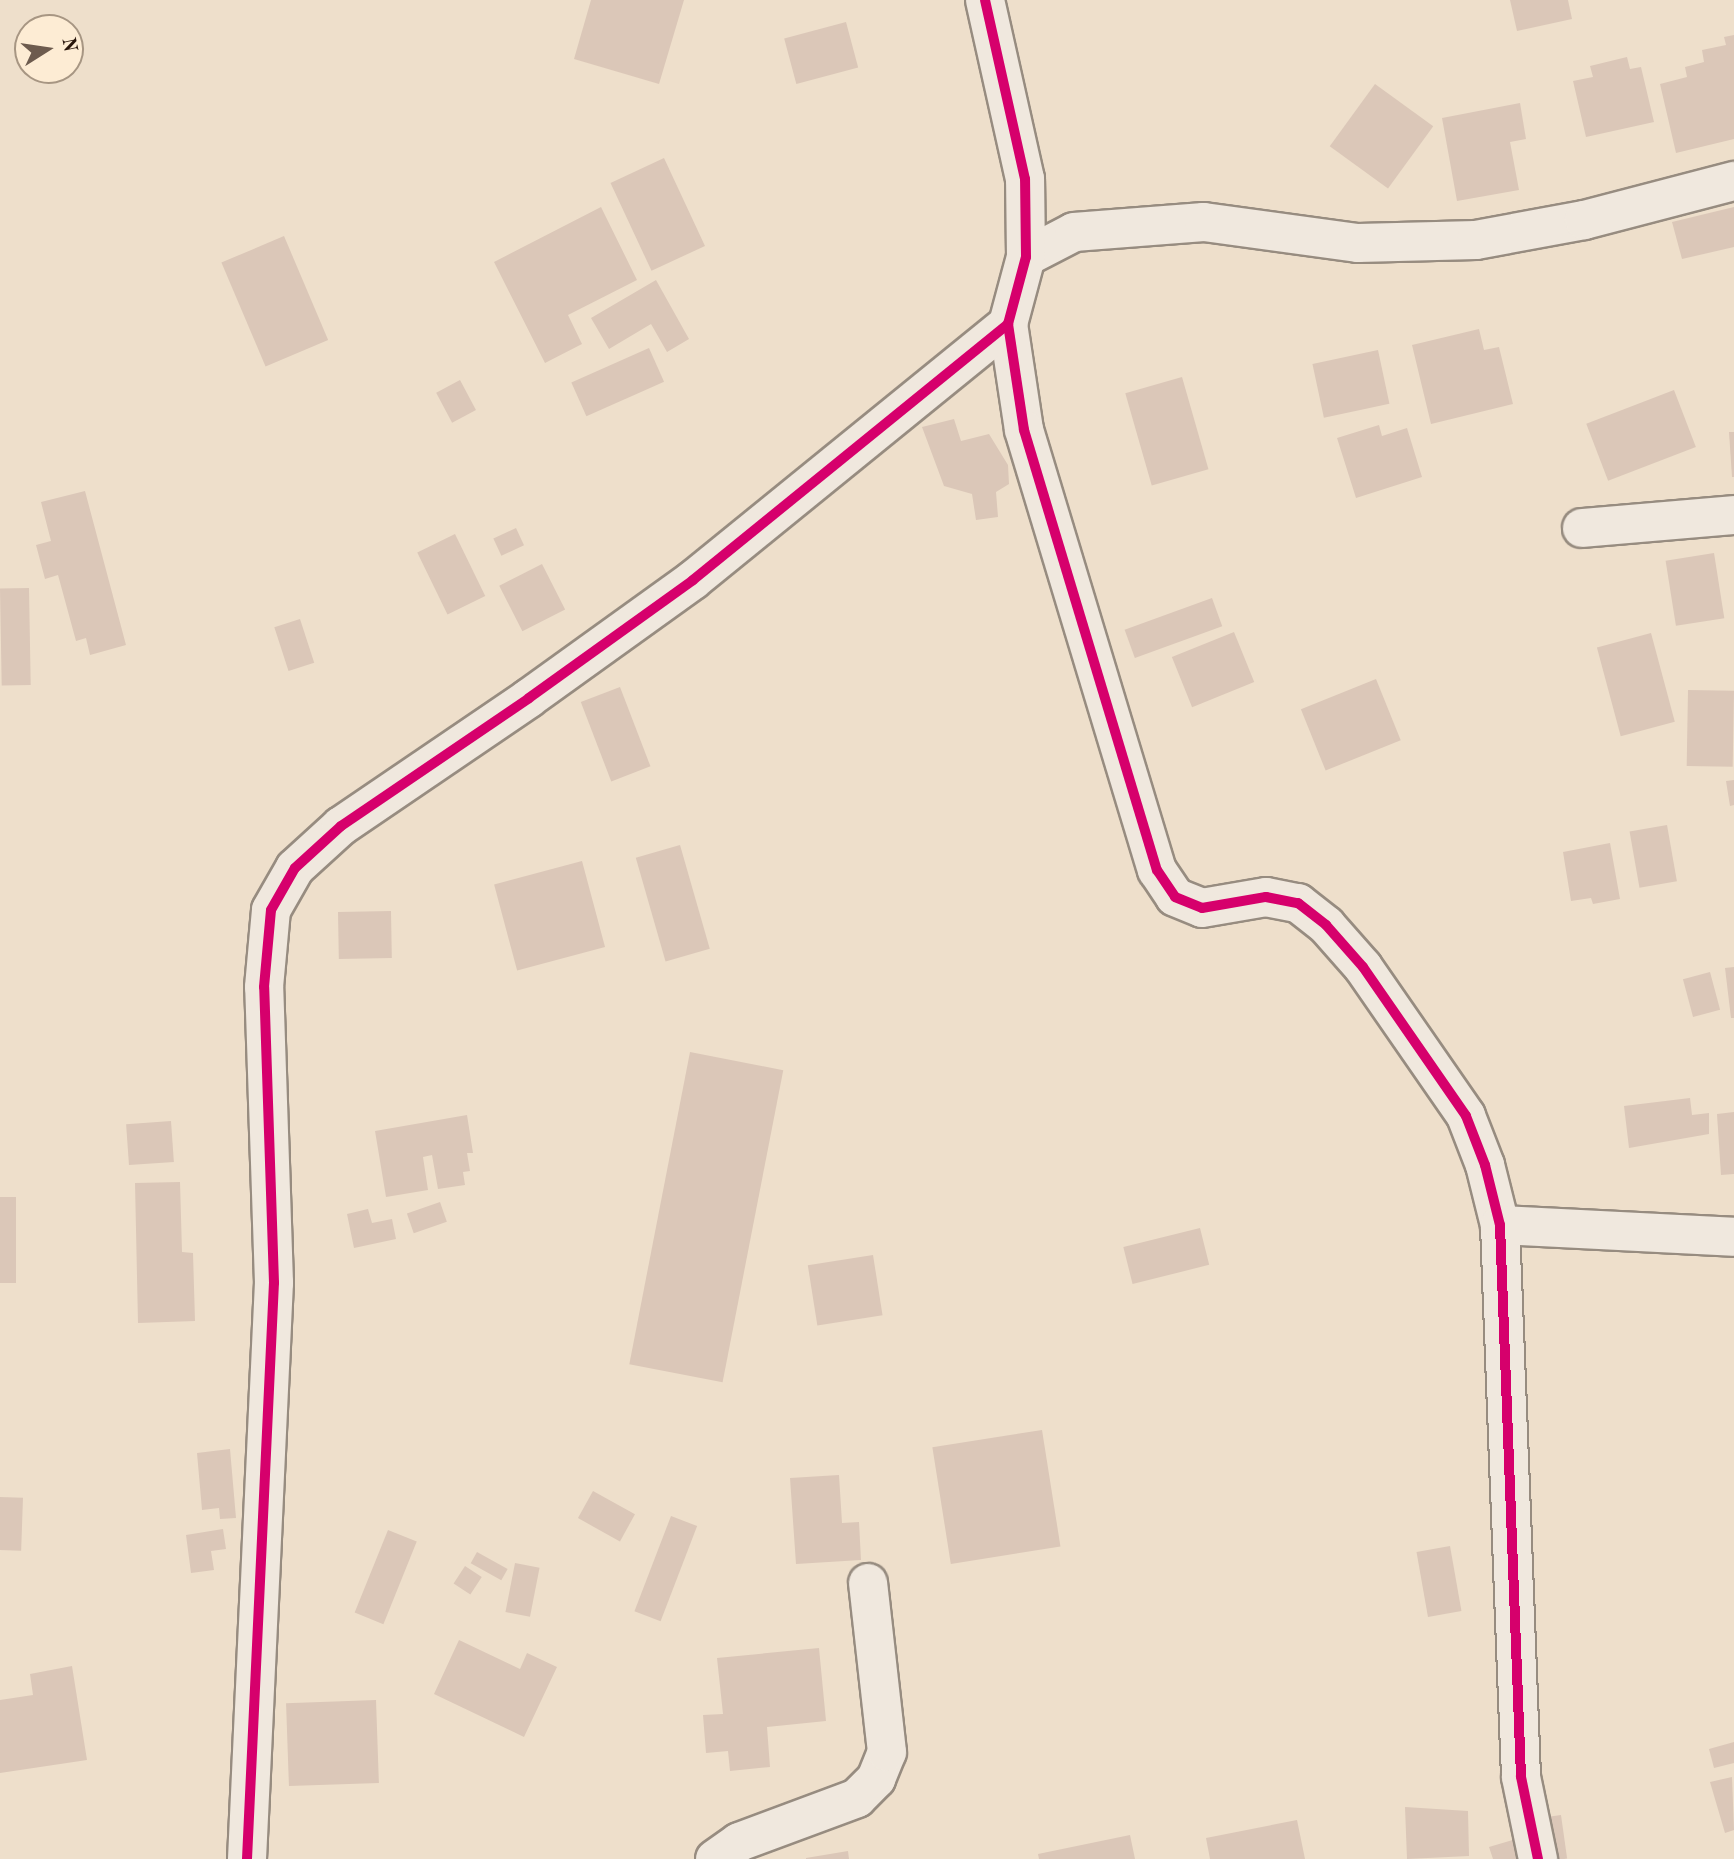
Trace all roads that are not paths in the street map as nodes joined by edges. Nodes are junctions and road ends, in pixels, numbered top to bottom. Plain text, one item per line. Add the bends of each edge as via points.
1 (985, 0) edge
2 (1734, 181) edge
3 (1026, 257) junction
4 (1008, 324) junction
5 (1734, 515) edge
6 (1582, 528) dead end
7 (1500, 1225) junction
8 (1734, 1237) edge
9 (868, 1583) dead end
10 (247, 1859) edge
11 (715, 1859) edge
12 (1538, 1859) edge

1 - 3 street via 1025,179
2 - 3 street via 1584,220 1476,240 1358,243 1204,222 1074,232
3 - 4 street
4 - 7 street via 1024,430 1157,870 1175,897 1202,908 1266,897 1298,903 1326,925 1363,967 1466,1116 1485,1165
4 - 10 street via 693,580 341,826 295,868 271,910 264,987 274,1283
5 - 6 street
7 - 8 street
7 - 12 street via 1521,1777
9 - 11 street via 887,1752 876,1779 857,1798 739,1842

